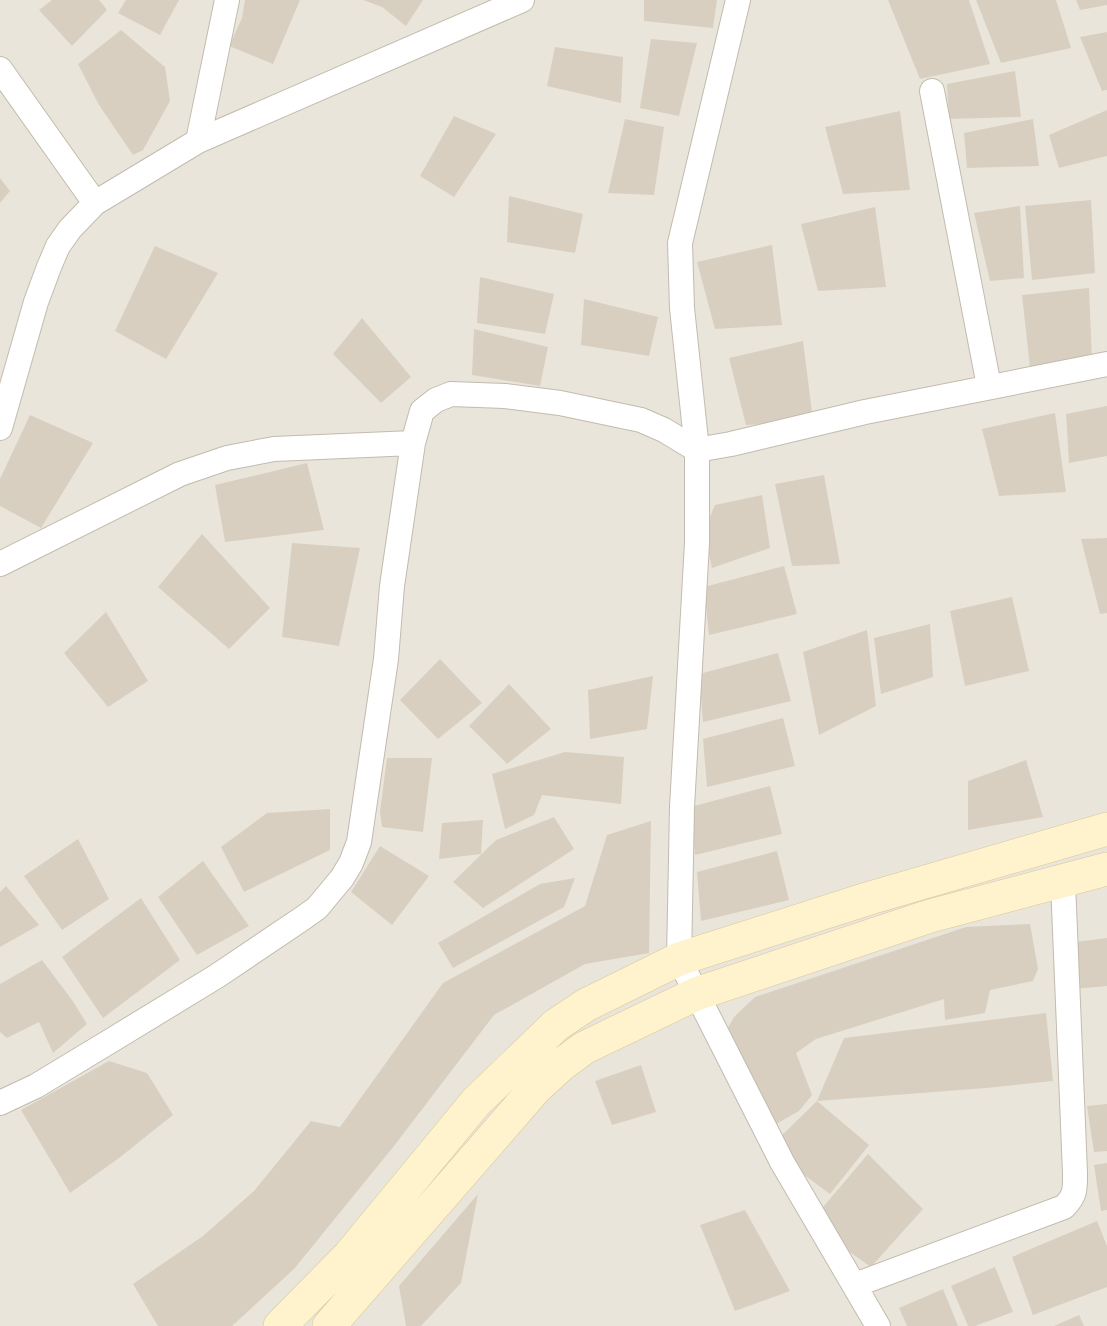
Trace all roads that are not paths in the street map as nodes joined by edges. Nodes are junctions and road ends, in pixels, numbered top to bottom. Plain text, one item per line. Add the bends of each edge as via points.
1 (227, 0) edge
2 (522, 0) edge
3 (738, 0) edge
4 (0, 69) edge
5 (932, 91) dead end
6 (198, 141) junction
7 (95, 203) junction
8 (1107, 364) edge
9 (989, 386) junction
10 (0, 428) edge
11 (413, 443) junction
12 (697, 450) junction
13 (0, 564) edge
14 (1107, 829) edge
15 (1107, 869) edge
16 (1063, 882) junction
17 (679, 960) junction
18 (696, 994) junction
19 (0, 1103) edge
20 (855, 1285) junction
21 (280, 1326) edge
22 (329, 1326) edge
23 (878, 1326) edge

1 - 6 street
2 - 6 street
3 - 12 street via 680,243 682,308
4 - 7 street
5 - 9 street
6 - 7 street
7 - 10 street via 58,246 49,267
8 - 9 street
9 - 12 street
11 - 12 street via 422,411 451,394 470,393 560,403 641,420
11 - 13 street via 274,449 227,458 180,474
11 - 19 street via 370,776 359,842 342,878 317,908 235,964 36,1086
12 - 17 street via 697,543 682,807
14 - 17 main road via 870,898
15 - 16 main road
16 - 18 main road via 910,922
16 - 20 street via 1075,1173 1072,1200 1064,1207
17 - 18 street
17 - 21 main road via 586,1005 556,1025 476,1102 349,1256
18 - 20 street via 782,1162
18 - 22 main road via 604,1037 552,1073
20 - 23 street

